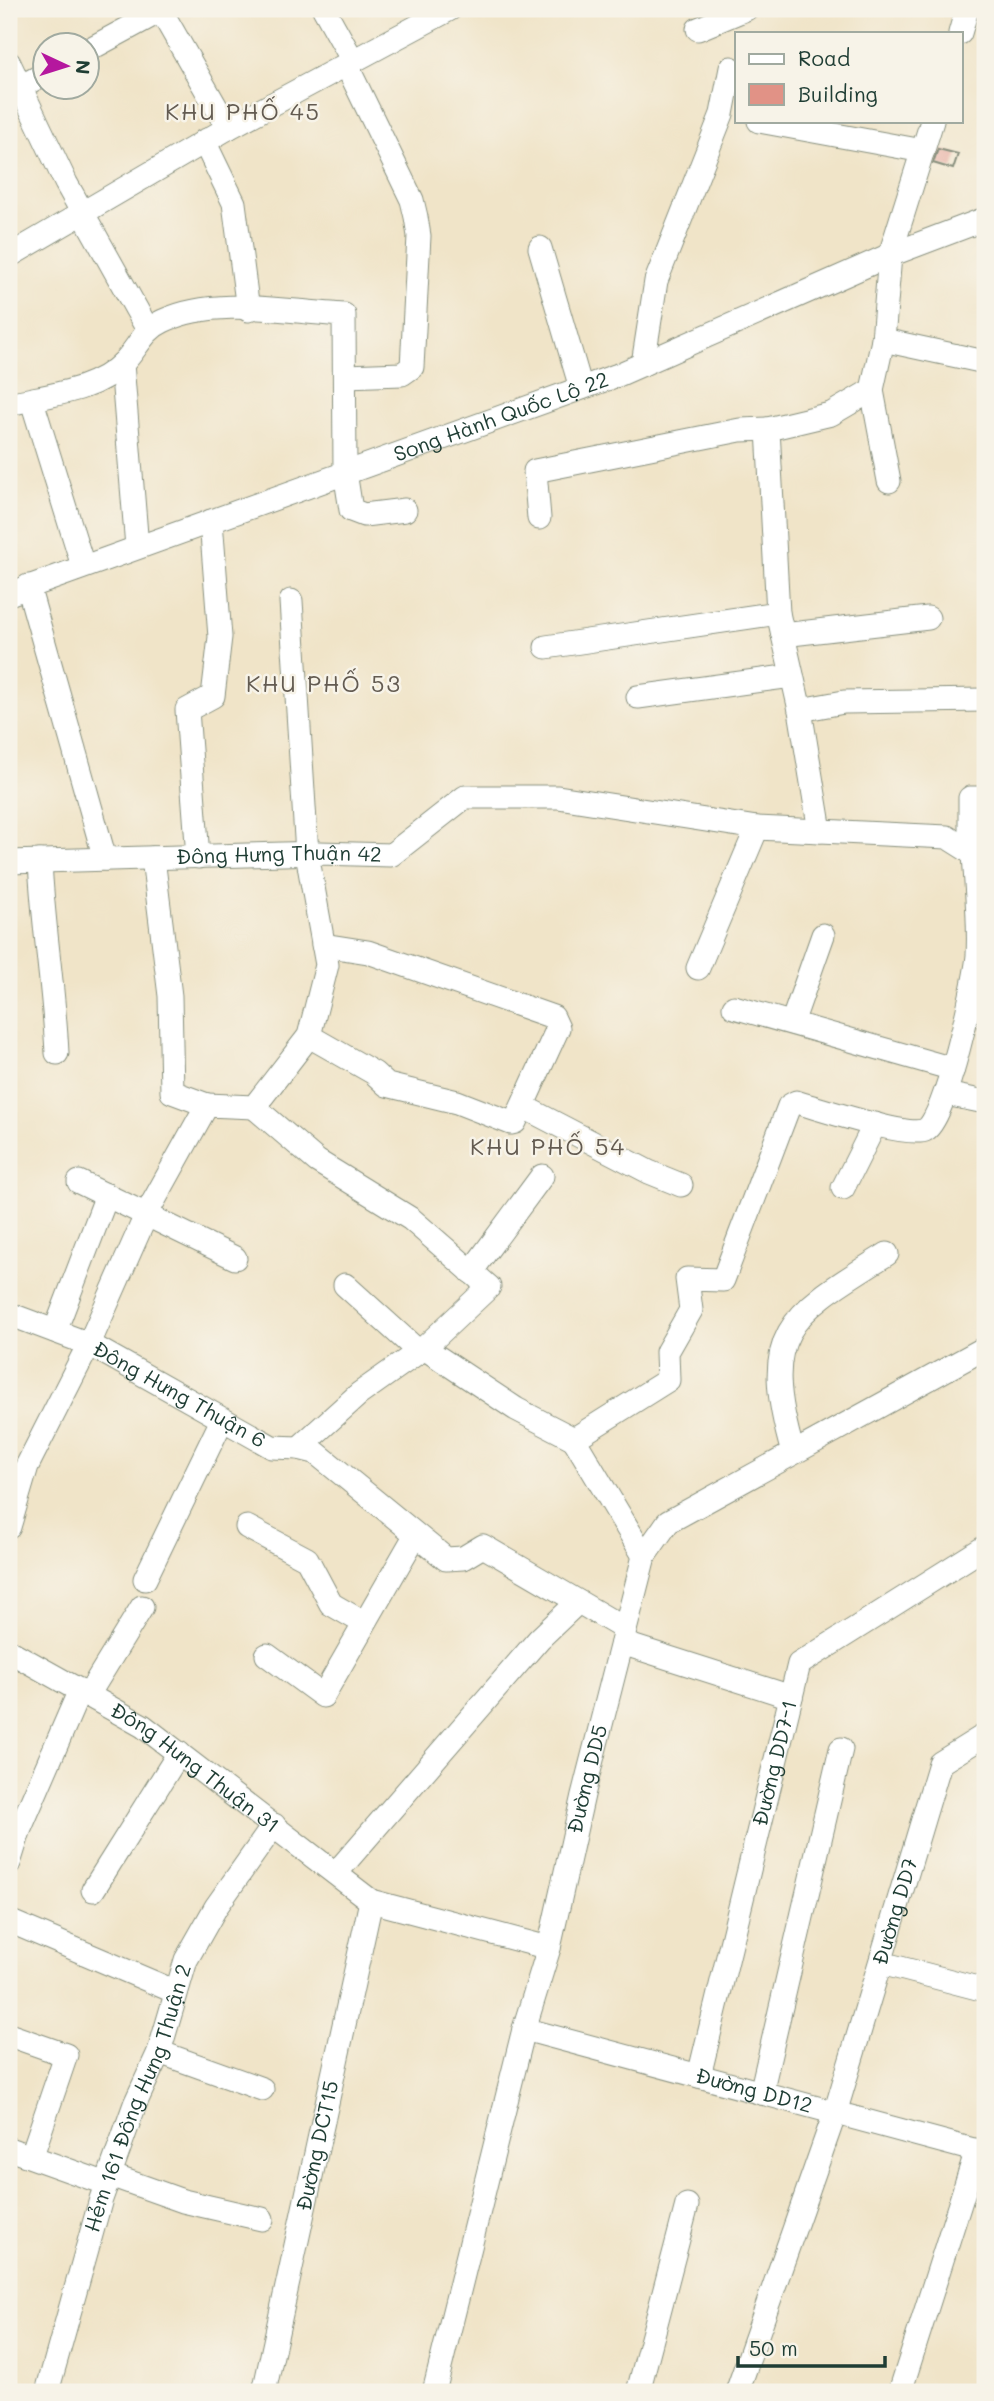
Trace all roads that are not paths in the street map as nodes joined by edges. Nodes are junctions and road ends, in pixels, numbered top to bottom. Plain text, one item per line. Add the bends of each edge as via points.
1 (162, 9) edge
2 (324, 9) edge
3 (450, 9) edge
4 (746, 9) edge
5 (967, 9) edge
6 (975, 9) edge
7 (985, 12) edge
8 (698, 29) dead end
9 (960, 32) edge
10 (102, 42) edge
11 (9, 63) edge
12 (349, 63) junction
13 (731, 68) dead end
14 (32, 81) edge
15 (15, 90) edge
16 (729, 115) edge
17 (764, 122) edge
18 (932, 122) edge
19 (228, 128) junction
20 (204, 141) junction
21 (923, 151) junction
22 (82, 212) junction
23 (985, 219) edge
24 (540, 248) dead end
25 (890, 255) junction
26 (9, 256) edge
27 (248, 310) junction
28 (148, 330) junction
29 (883, 340) junction
30 (985, 362) edge
31 (122, 364) junction
32 (643, 364) junction
33 (346, 376) junction
34 (581, 388) junction
35 (872, 390) junction
36 (15, 402) edge
37 (768, 429) junction
38 (345, 472) junction
39 (889, 481) dead end
40 (405, 510) dead end
41 (539, 518) dead end
42 (211, 521) junction
43 (137, 547) junction
44 (83, 566) junction
45 (19, 590) edge
46 (291, 601) dead end
47 (928, 618) dead end
48 (780, 624) junction
49 (546, 647) dead end
50 (792, 676) junction
51 (638, 698) dead end
52 (985, 700) edge
53 (800, 710) junction
54 (985, 797) edge
55 (757, 828) junction
56 (820, 831) junction
57 (970, 852) junction
58 (307, 854) junction
59 (198, 857) junction
60 (153, 858) junction
61 (105, 859) junction
62 (40, 861) junction
63 (9, 862) edge
64 (980, 875) edge
65 (823, 935) dead end
66 (323, 945) junction
67 (698, 968) dead end
68 (977, 1000) edge
69 (734, 1007) dead end
70 (792, 1023) junction
71 (309, 1036) junction
72 (57, 1053) dead end
73 (953, 1069) junction
74 (946, 1094) junction
75 (985, 1102) edge
76 (207, 1105) junction
77 (254, 1107) junction
78 (524, 1107) junction
79 (874, 1124) junction
80 (542, 1176) dead end
81 (79, 1182) dead end
82 (681, 1185) dead end
83 (843, 1188) dead end
84 (107, 1195) junction
85 (147, 1213) junction
86 (887, 1254) dead end
87 (235, 1258) dead end
88 (480, 1279) junction
89 (345, 1285) dead end
90 (9, 1314) edge
91 (55, 1331) junction
92 (89, 1344) junction
93 (985, 1348) edge
94 (422, 1350) junction
95 (222, 1420) junction
96 (573, 1438) junction
97 (299, 1448) junction
98 (793, 1454) junction
99 (9, 1527) edge
100 (247, 1527) dead end
101 (415, 1535) junction
102 (985, 1547) edge
103 (644, 1556) junction
104 (145, 1579) dead end
105 (579, 1602) junction
106 (142, 1607) dead end
107 (363, 1623) junction
108 (624, 1636) junction
109 (9, 1651) edge
110 (267, 1655) dead end
111 (84, 1692) junction
112 (791, 1696) junction
113 (985, 1735) edge
114 (841, 1749) dead end
115 (180, 1754) junction
116 (274, 1825) junction
117 (9, 1863) edge
118 (336, 1873) junction
119 (93, 1891) dead end
120 (371, 1900) junction
121 (9, 1921) edge
122 (549, 1948) junction
123 (881, 1963) junction
124 (985, 1990) edge
125 (176, 1992) junction
126 (524, 2029) junction
127 (9, 2035) edge
128 (159, 2052) junction
129 (699, 2076) junction
130 (262, 2089) dead end
131 (761, 2093) junction
132 (835, 2113) junction
133 (9, 2149) edge
134 (981, 2151) edge
135 (32, 2155) junction
136 (108, 2180) junction
137 (687, 2205) dead end
138 (262, 2219) dead end
139 (47, 2392) edge
140 (264, 2392) edge
141 (434, 2392) edge
142 (638, 2392) edge
143 (737, 2392) edge
144 (900, 2392) edge

1 - 10 street
1 - 19 street
2 - 12 street
3 - 12 street
4 - 8 street
5 - 9 street
6 - 7 street
11 - 15 street
12 - 19 street
12 - 33 street via 412,200 419,236 412,367 402,374
13 - 16 street
14 - 15 street
15 - 22 street
16 - 32 street via 656,281
17 - 21 street
18 - 21 street
19 - 20 street
20 - 22 street
20 - 27 street via 234,203
21 - 25 street
22 - 26 street
22 - 28 street
23 - 25 street, Song Hành Quốc Lộ 22
24 - 34 street
25 - 29 street
25 - 32 street, Song Hành Quốc Lộ 22
27 - 28 street via 190,312
27 - 33 street via 344,315
28 - 31 street
29 - 30 street
29 - 35 street
31 - 36 street via 93,383
31 - 43 street
32 - 34 street, Song Hành Quốc Lộ 22
33 - 38 street
34 - 38 street, Song Hành Quốc Lộ 22
35 - 37 street via 831,414
35 - 39 street
36 - 44 street
37 - 41 street via 740,430 536,471
37 - 48 street
38 - 40 street via 351,510 364,515
38 - 42 street, Song Hành Quốc Lộ 22
42 - 43 street, Song Hành Quốc Lộ 22
42 - 59 street via 220,637 213,696 187,710
43 - 44 street, Song Hành Quốc Lộ 22
44 - 45 street, Song Hành Quốc Lộ 22
45 - 61 street via 44,644
46 - 58 street
47 - 48 street
48 - 49 street
48 - 50 street
50 - 51 street
50 - 53 street
52 - 53 street via 844,702
53 - 56 street
54 - 57 street via 970,798
55 - 56 street, Đông Hưng Thuận 42
55 - 58 street, Đông Hưng Thuận 42 via 558,797 465,797 391,855
55 - 67 street
56 - 57 street, Đông Hưng Thuận 42 via 947,837
57 - 64 street
58 - 59 street, Đông Hưng Thuận 42
58 - 66 street
59 - 60 street, Đông Hưng Thuận 42
60 - 61 street, Đông Hưng Thuận 42
60 - 76 street via 170,996 172,1092
61 - 62 street, Đông Hưng Thuận 42
62 - 63 street, Đông Hưng Thuận 42
62 - 72 street
64 - 68 street
65 - 70 street
66 - 71 street via 327,965
66 - 78 street via 368,953 553,1017 558,1028
68 - 73 street
69 - 70 street
70 - 73 street
71 - 77 street
71 - 78 street via 391,1087 457,1102 511,1123
73 - 74 street
74 - 75 street
74 - 79 street via 927,1130
76 - 77 street
76 - 85 street
77 - 88 street via 317,1161 411,1219
78 - 82 street
79 - 83 street
79 - 96 street via 796,1102 789,1106 723,1280 687,1279 691,1310 667,1352 668,1380
80 - 88 street
81 - 84 street
84 - 85 street
84 - 91 street
85 - 87 street
85 - 92 street
86 - 98 street via 826,1292 797,1316 786,1335 780,1354 780,1410
88 - 94 street
89 - 94 street
90 - 91 street, Đông Hưng Thuận 6
91 - 92 street, Đông Hưng Thuận 6
92 - 95 street, Đông Hưng Thuận 6
92 - 99 street via 27,1466
93 - 98 street, Đường DD5
94 - 96 street via 516,1409
94 - 97 street via 359,1394
95 - 97 street, Đông Hưng Thuận 6 via 272,1447
95 - 104 street
96 - 103 street
97 - 101 street, Đông Hưng Thuận 6 via 320,1456
98 - 103 street, Đường DD5 via 668,1522
100 - 107 street via 307,1559 331,1604
101 - 105 street, Đông Hưng Thuận 6 via 446,1559 463,1558 484,1546
101 - 107 street
102 - 112 street, Đường DD7-1 via 799,1664
103 - 108 street, Đường DD5
105 - 108 street, Đông Hưng Thuận 6
105 - 118 street via 529,1650
106 - 111 street
107 - 110 street via 323,1696
108 - 112 street, Đông Hưng Thuận 6
108 - 122 street, Đường DD5
109 - 111 street, Đông Hưng Thuận 31
111 - 115 street, Đông Hưng Thuận 31
111 - 117 street via 19,1831
112 - 129 street, Đường DD7-1
113 - 123 street, Đường DD7 via 940,1763
114 - 131 street
115 - 116 street, Đông Hưng Thuận 31
115 - 119 street
116 - 118 street, Đông Hưng Thuận 31
116 - 125 street, Hẻm 161 Đông Hưng Thuận 2 via 216,1907 186,1960
118 - 120 street, Đông Hưng Thuận 31
120 - 122 street
120 - 140 street, Đường DCT15
121 - 125 street
122 - 126 street, Đường DD5
123 - 124 street
123 - 132 street, Đường DD7
125 - 128 street, Hẻm 161 Đông Hưng Thuận 2
126 - 129 street, Đường DD12
126 - 141 street, Đường DD5
127 - 135 street via 66,2055
128 - 130 street
128 - 136 street, Hẻm 161 Đông Hưng Thuận 2
129 - 131 street, Đường DD12
131 - 132 street, Đường DD12
132 - 134 street, Đường DD12
132 - 143 street, Đường DD7
133 - 135 street
134 - 144 street
135 - 136 street
136 - 138 street
136 - 139 street, Hẻm 161 Đông Hưng Thuận 2
137 - 142 street

